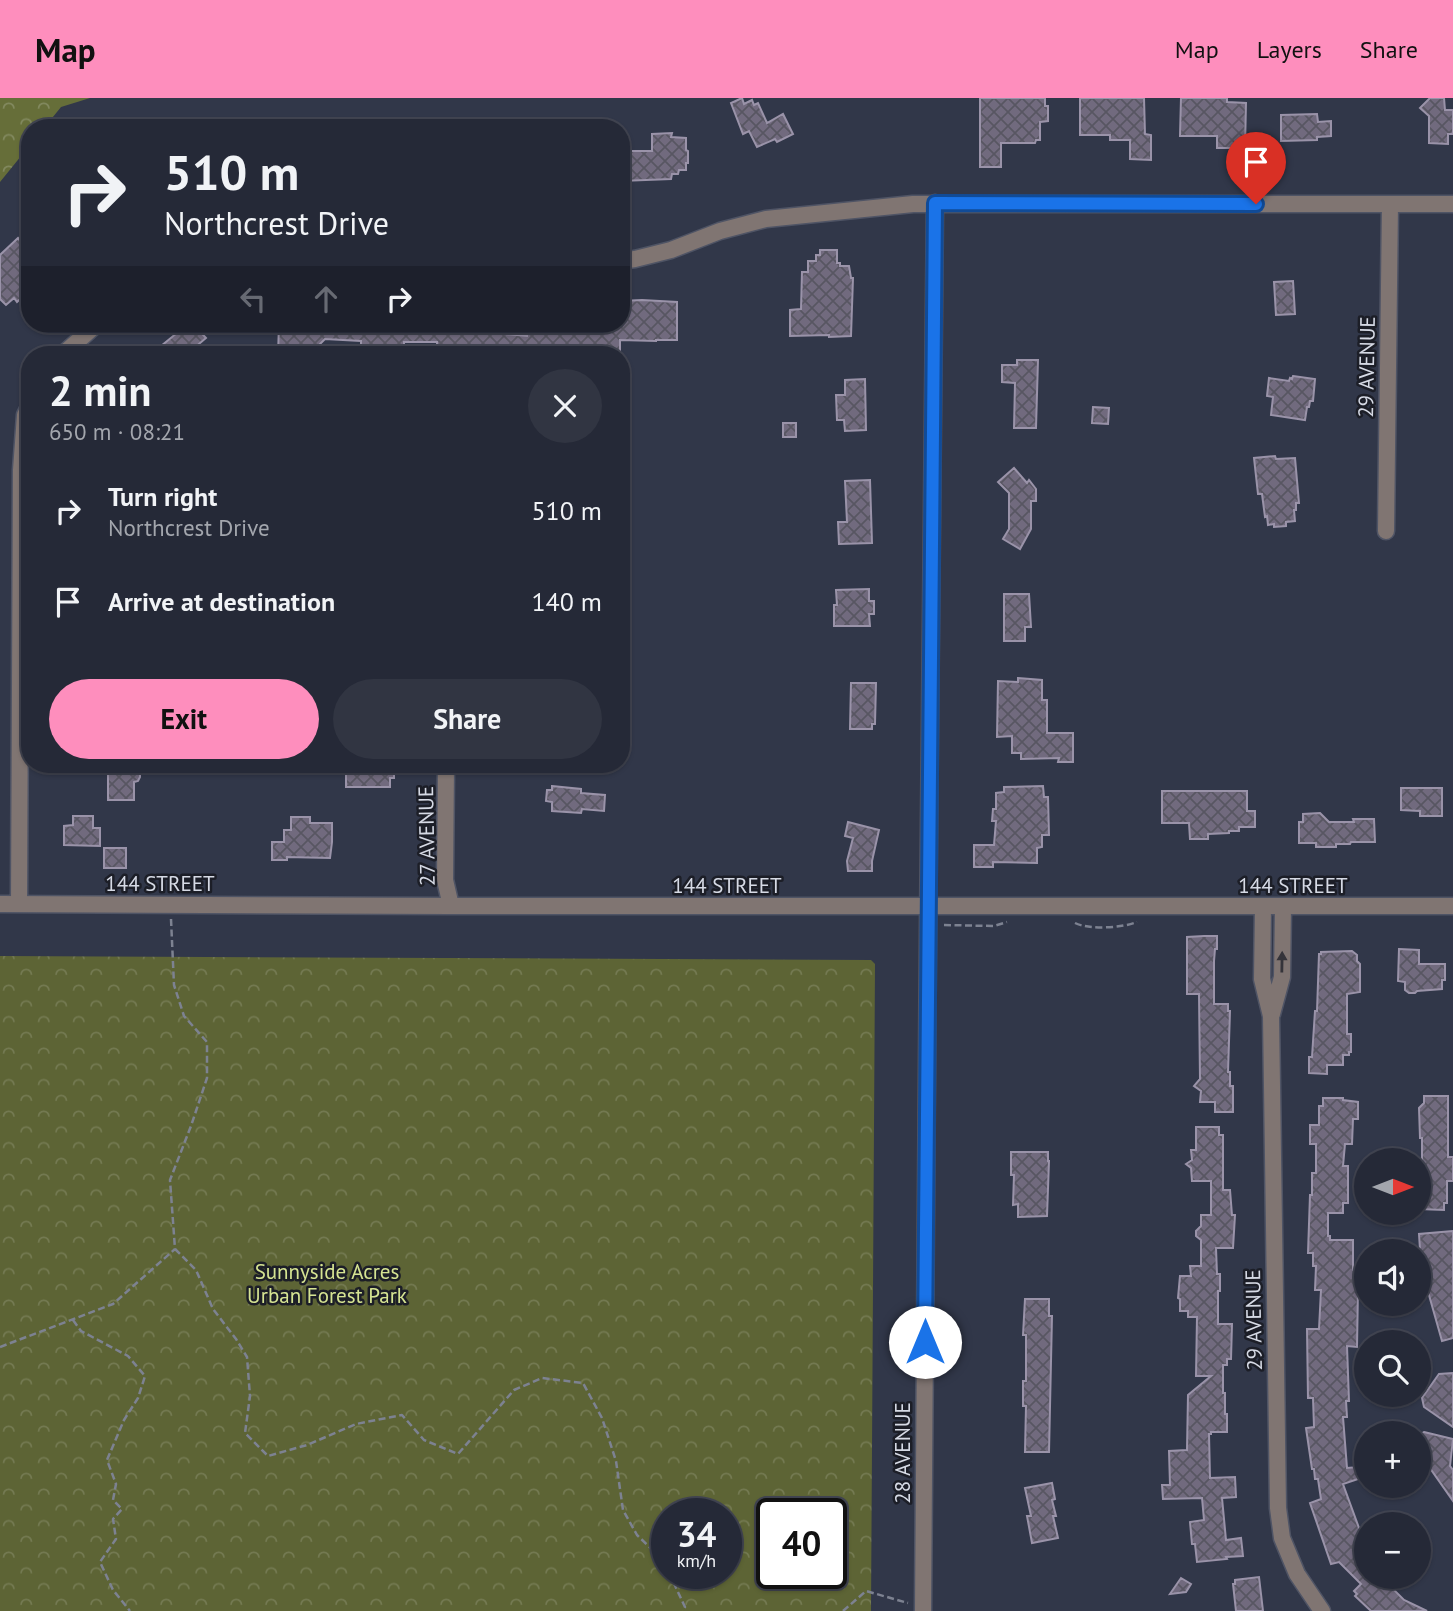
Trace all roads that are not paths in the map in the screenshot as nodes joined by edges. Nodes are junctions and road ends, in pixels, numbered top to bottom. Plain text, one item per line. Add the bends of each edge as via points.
1 (935, 203) junction
2 (1390, 204) junction
3 (1453, 204) edge
4 (630, 260) edge
5 (87, 333) edge
6 (72, 346) edge
7 (21, 470) edge
8 (1386, 531) dead end
9 (446, 773) edge
10 (0, 904) edge
11 (19, 904) junction
12 (451, 906) junction
13 (1453, 906) edge
14 (928, 907) junction
15 (1263, 907) junction
16 (1283, 907) junction
17 (1271, 1016) junction
18 (917, 1607) edge
19 (1322, 1611) edge

1 - 2 street
1 - 4 street via 766,219
1 - 14 street, 28 AVENUE
2 - 3 street
2 - 8 street, 29 AVENUE
5 - 6 street
7 - 11 street
9 - 12 street, 27 AVENUE via 445,880
10 - 11 street, 144 STREET
11 - 12 street, 144 STREET
12 - 14 street, 144 STREET
13 - 16 street, 144 STREET
14 - 15 street, 144 STREET
14 - 18 street, 28 AVENUE
15 - 16 street, 144 STREET
15 - 17 street, 29 AVENUE via 1262,979
17 -> 16 street, 29 AVENUE via 1282,977
17 - 19 street, 29 AVENUE via 1278,1508 1282,1538 1297,1574

